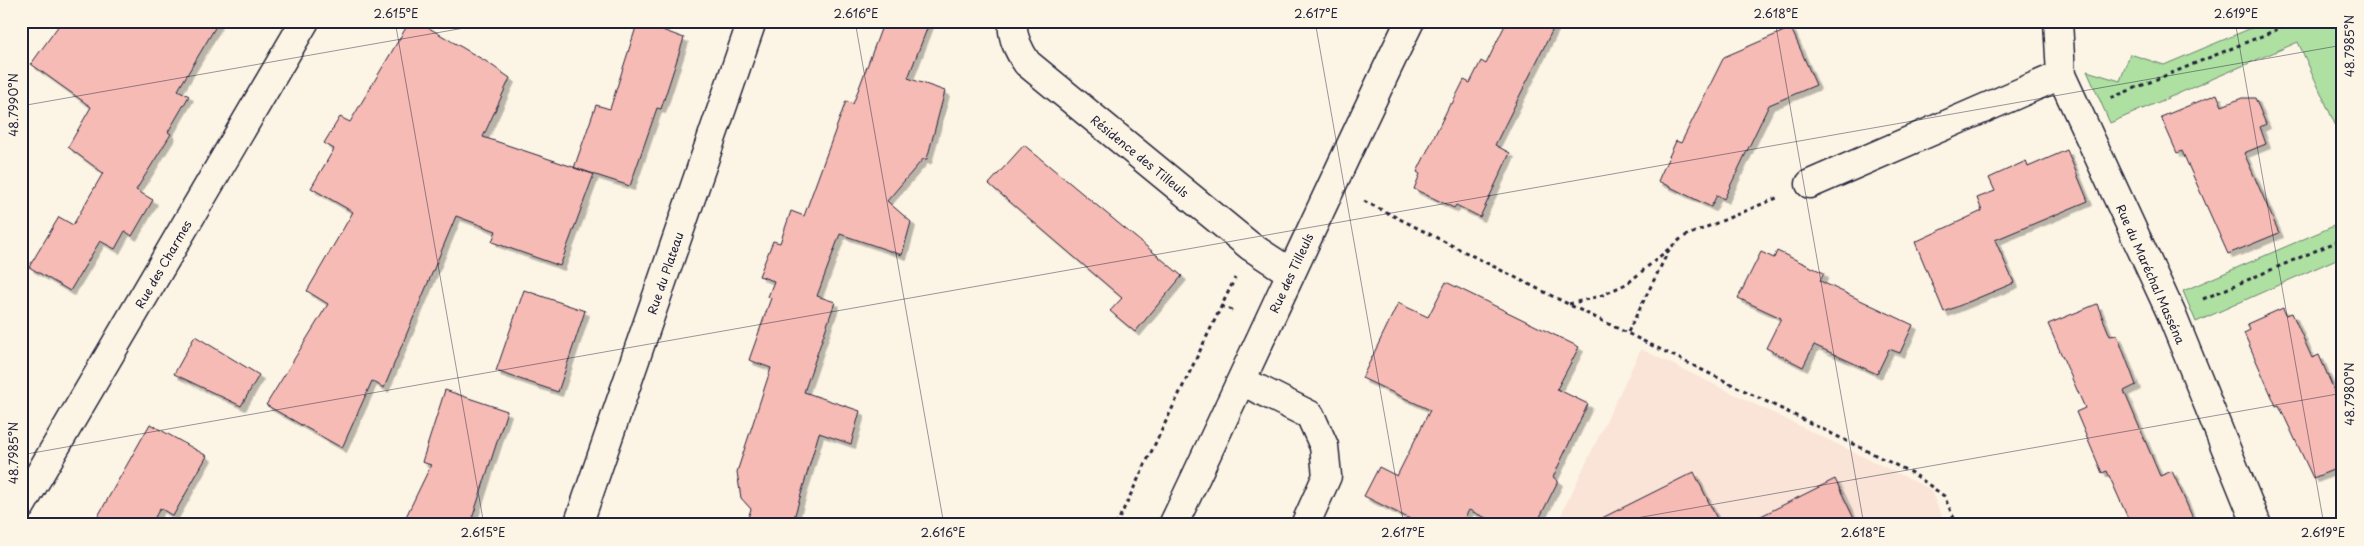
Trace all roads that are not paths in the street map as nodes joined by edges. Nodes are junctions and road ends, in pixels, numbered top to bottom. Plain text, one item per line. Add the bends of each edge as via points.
1 (305, 21) edge
2 (752, 21) edge
3 (1013, 21) edge
4 (1410, 21) edge
5 (2058, 21) edge
6 (2061, 76) junction
7 (1810, 184) road end
8 (1290, 272) junction
9 (1242, 381) junction
10 (21, 506) edge
11 (578, 525) edge
12 (1172, 525) edge
13 (1305, 525) edge
14 (2257, 525) edge

1 - 10 street, Rue des Charmes
2 - 11 street, Rue du Plateau
3 - 8 street, Résidence des Tilleuls via 1017,48 1027,63 1250,246
4 - 8 street, Rue des Tilleuls
5 - 6 street, Rue du Maréchal Masséna
6 - 7 street
6 - 14 street, Rue du Maréchal Masséna via 2171,313
8 - 9 street, Rue des Tilleuls
9 - 12 street, Rue des Tilleuls
9 - 13 street via 1310,415 1324,446 1327,476

